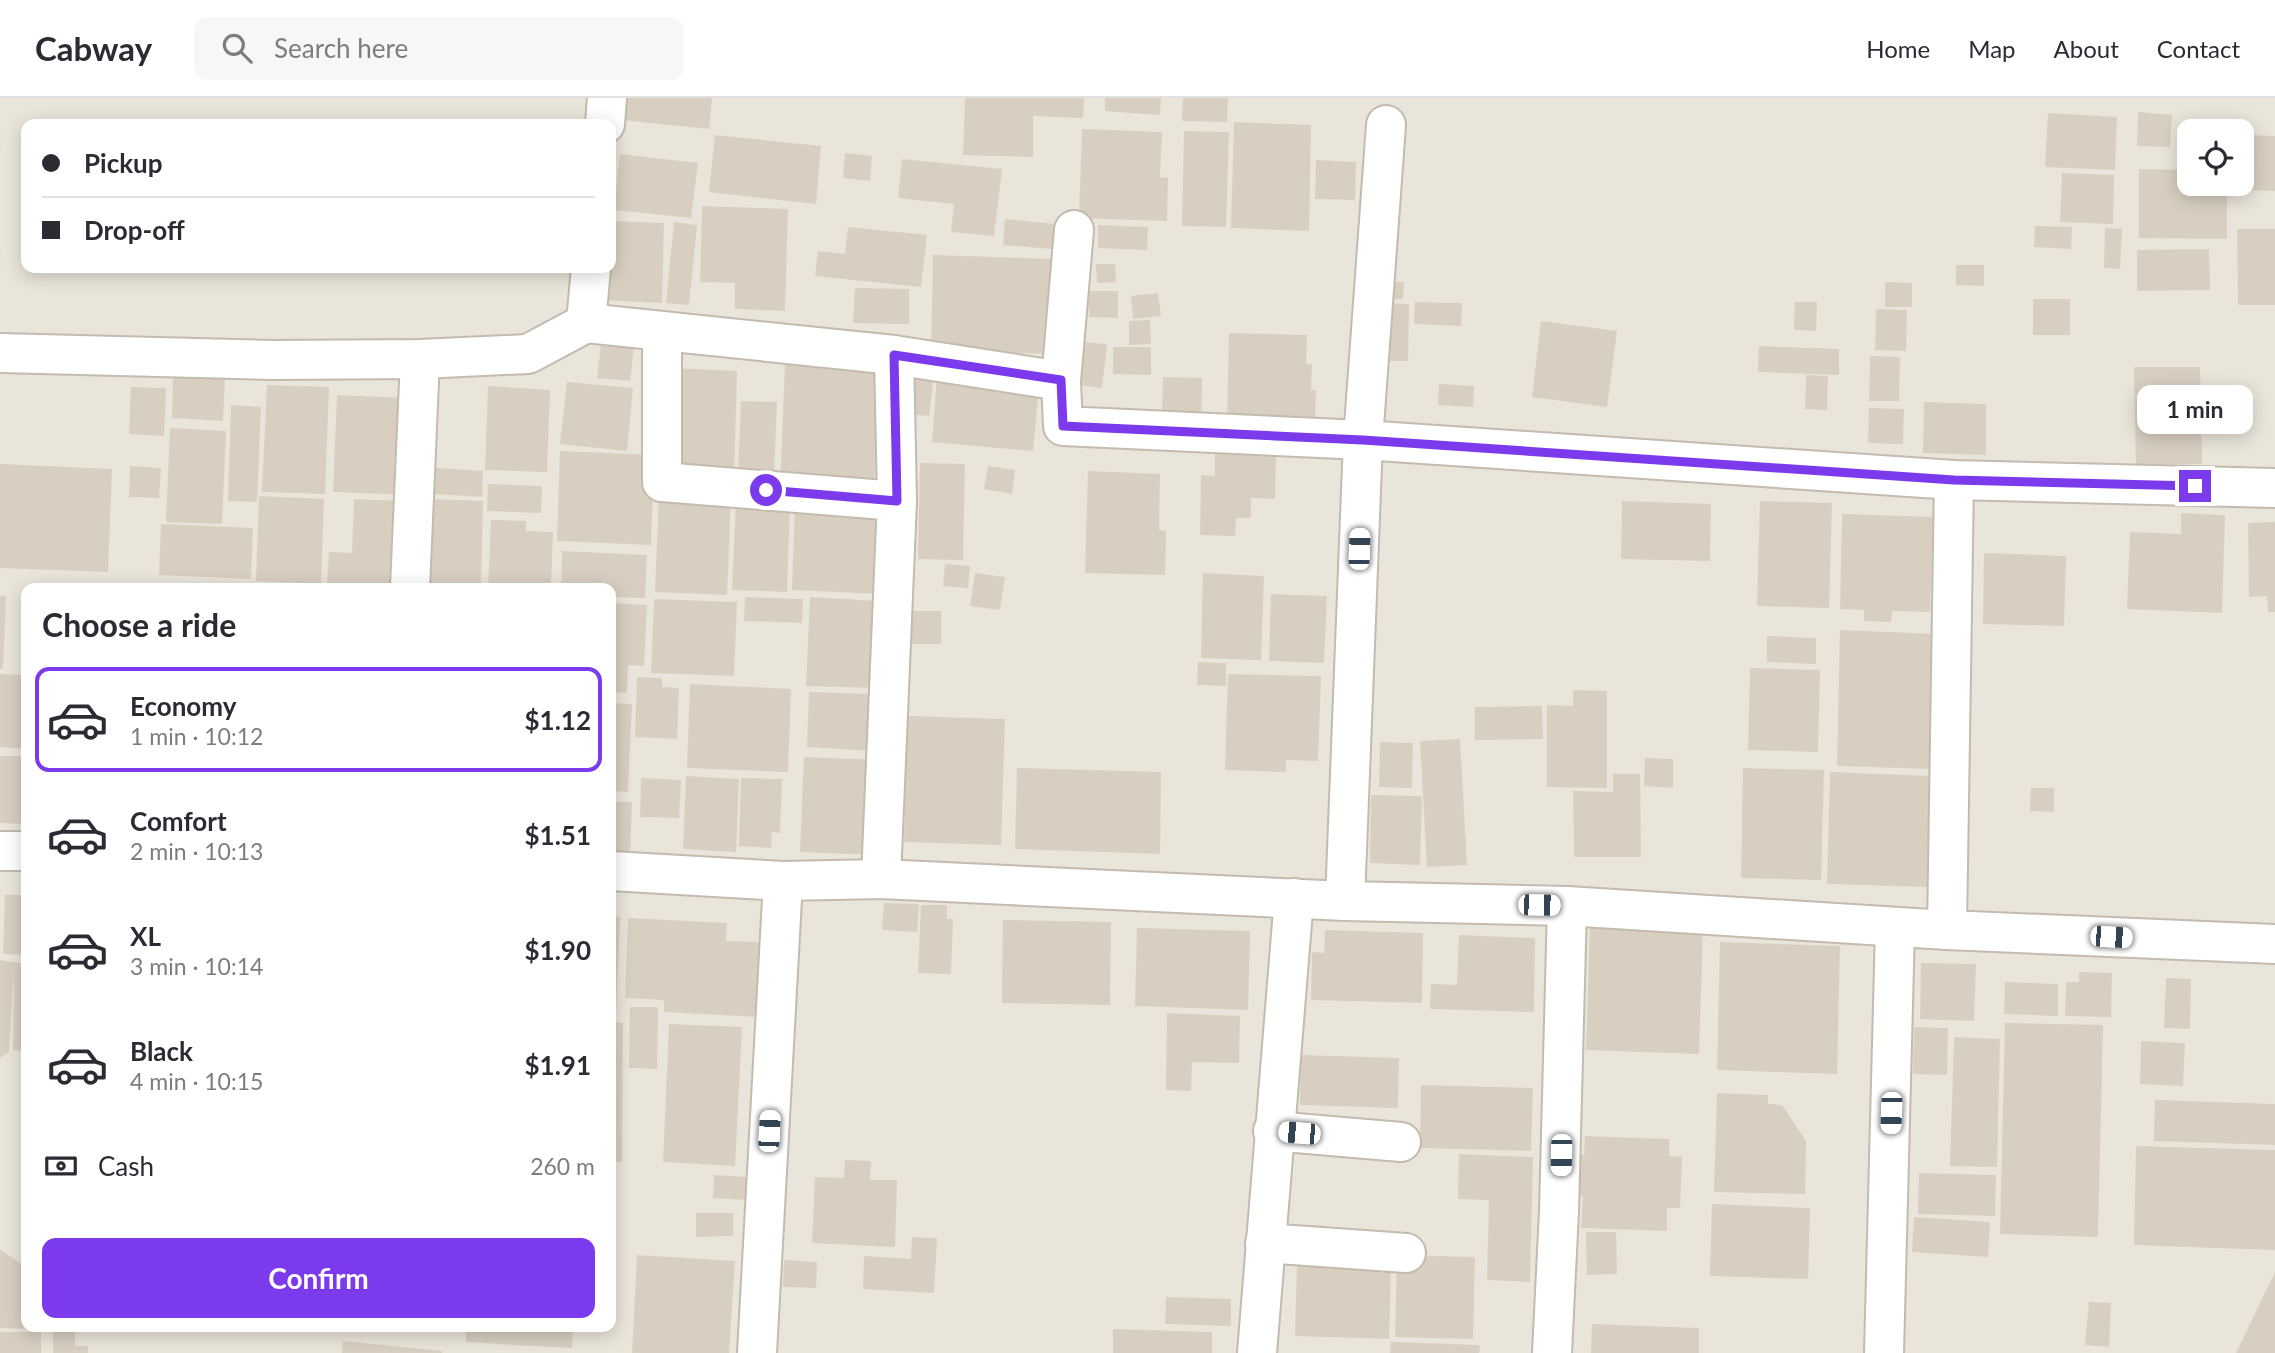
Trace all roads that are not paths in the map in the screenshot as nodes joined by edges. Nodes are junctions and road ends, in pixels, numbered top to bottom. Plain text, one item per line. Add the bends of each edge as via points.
1 (607, 98) edge
2 (605, 119) edge
3 (1386, 125) dead end
4 (1074, 230) dead end
5 (591, 273) edge
6 (586, 324) junction
7 (662, 332) junction
8 (0, 353) edge
9 (894, 355) junction
10 (420, 359) junction
11 (1061, 380) junction
12 (1363, 440) junction
13 (1954, 480) junction
14 (2275, 488) edge
15 (897, 501) junction
16 (410, 583) edge
17 (0, 851) edge
18 (21, 851) edge
19 (616, 871) edge
20 (881, 879) junction
21 (783, 881) junction
22 (1294, 898) junction
23 (1345, 901) junction
24 (1567, 906) junction
25 (1895, 927) junction
26 (1947, 930) junction
27 (2275, 944) edge
28 (1273, 1131) junction
29 (1401, 1142) dead end
30 (1265, 1243) junction
31 (1406, 1254) dead end
32 (757, 1353) edge
33 (1257, 1353) edge
34 (1552, 1353) edge
35 (1884, 1353) edge

1 - 2 street
3 - 12 street
4 - 11 street
5 - 6 street
6 - 7 street
6 - 10 street via 528,354
7 - 9 street
7 - 15 street via 662,482
8 - 10 street
9 - 11 street
9 - 15 street
10 - 16 street
11 - 12 street via 1063,426
12 - 13 street
12 - 23 street
13 - 14 street
13 - 26 street
15 - 20 street
17 - 18 street
19 - 21 street
20 - 21 street
20 - 22 street
21 - 32 street
22 - 23 street
22 - 28 street
23 - 24 street
24 - 25 street
24 - 34 street
25 - 26 street
25 - 35 street
26 - 27 street
28 - 29 street
28 - 30 street
30 - 31 street
30 - 33 street

